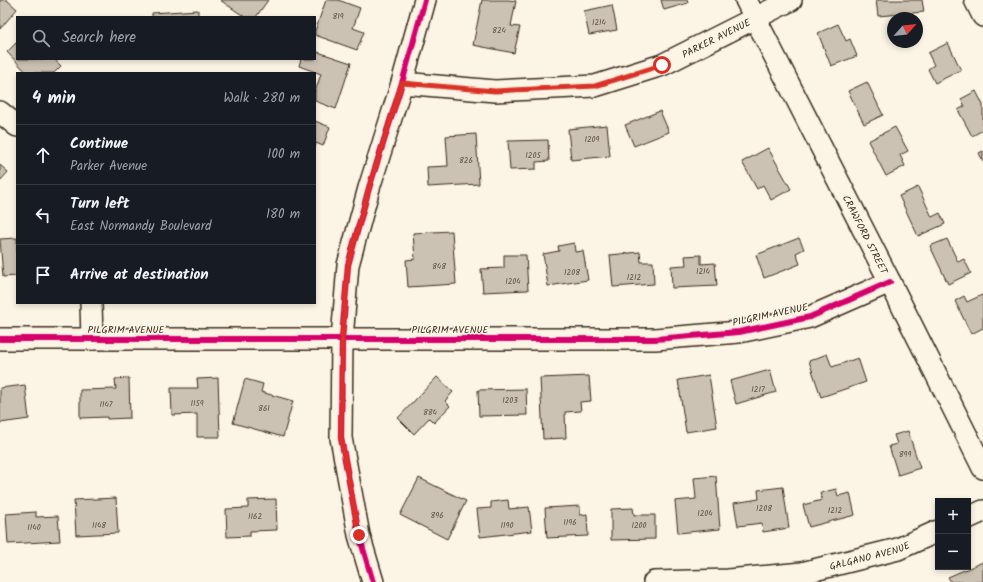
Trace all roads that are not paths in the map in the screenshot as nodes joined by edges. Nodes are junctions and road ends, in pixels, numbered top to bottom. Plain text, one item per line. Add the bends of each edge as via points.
1 (425, 0) edge
2 (791, 0) edge
3 (975, 0) edge
4 (751, 9) edge
5 (983, 16) edge
6 (402, 83) junction
7 (0, 112) edge
8 (16, 125) edge
9 (890, 282) junction
10 (91, 304) edge
11 (0, 339) edge
12 (92, 339) junction
13 (342, 339) junction
14 (983, 468) edge
15 (983, 511) edge
16 (971, 517) edge
17 (935, 532) edge
18 (373, 582) edge
19 (654, 582) edge

1 - 6 street
2 - 4 street, PARKER AVENUE
3 - 5 street
4 - 6 street, PARKER AVENUE via 662,65 595,86 495,91
4 - 9 street, CRAWFORD STREET
6 - 13 street via 348,265
7 - 8 street
9 - 13 street, PILGRIM AVENUE via 810,317 739,332 655,339
9 - 14 street, CRAWFORD STREET
10 - 12 street
11 - 12 street, PILGRIM AVENUE
12 - 13 street, PILGRIM AVENUE
13 - 18 street via 341,438 359,535
15 - 16 street
17 - 19 street, GALGANO AVENUE via 898,549 802,573 728,580

